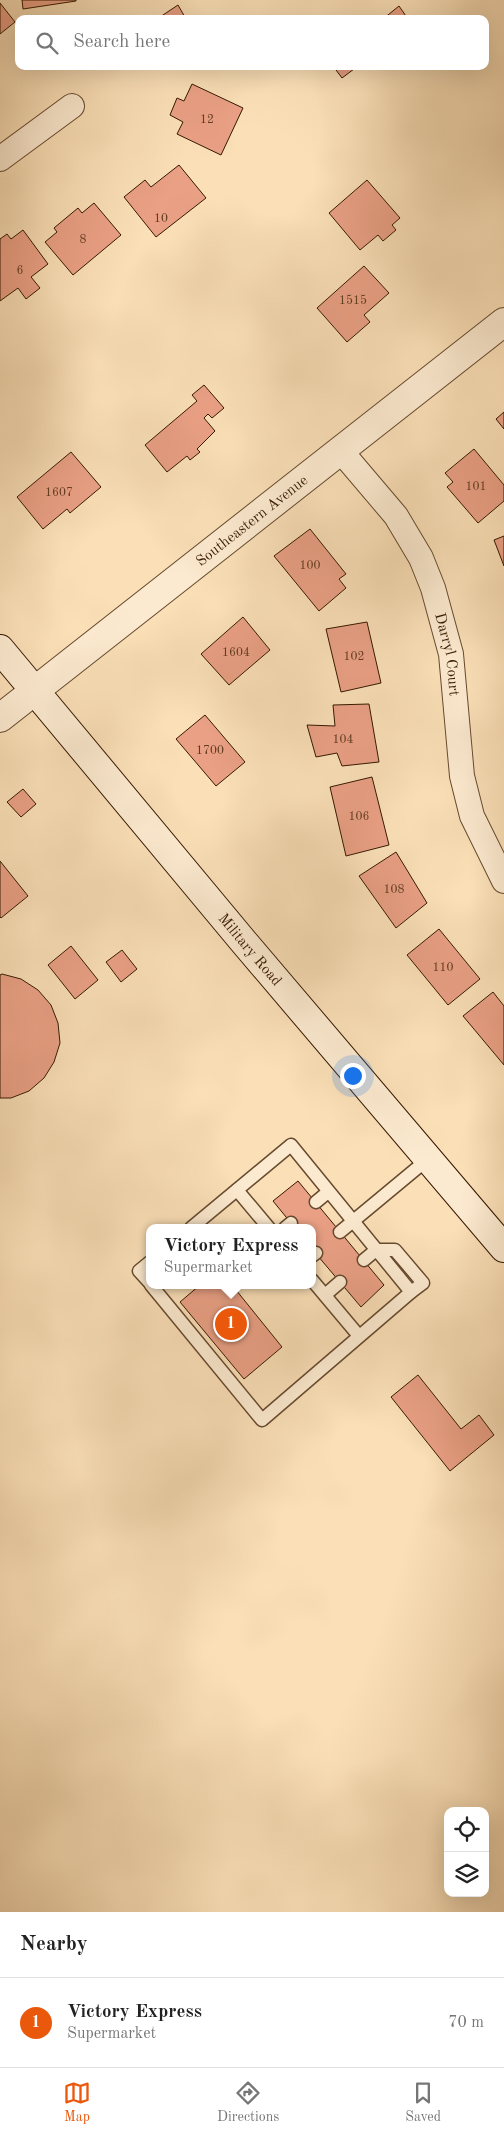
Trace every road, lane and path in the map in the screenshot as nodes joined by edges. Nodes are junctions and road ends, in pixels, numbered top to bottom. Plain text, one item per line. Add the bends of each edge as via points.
1 (72, 106) dead end
2 (0, 159) edge
3 (504, 322) edge
4 (340, 450) junction
5 (0, 648) edge
6 (35, 692) junction
7 (0, 718) edge
8 (504, 881) edge
9 (428, 1159) junction
10 (237, 1190) junction
11 (328, 1192) junction
12 (316, 1202) dead end
13 (353, 1221) junction
14 (196, 1224) edge
15 (266, 1224) edge
16 (340, 1232) dead end
17 (504, 1248) edge
18 (376, 1250) junction
19 (364, 1260) dead end
20 (146, 1266) edge
21 (146, 1278) edge
22 (340, 1282) dead end
23 (316, 1285) edge
24 (155, 1289) edge
25 (325, 1295) junction
26 (359, 1336) junction

1 - 2 street
3 - 4 main road, Southeastern Avenue
4 - 6 main road, Southeastern Avenue
4 - 8 street, Darryl Court via 396,516 421,558 434,588 451,654 462,776 472,816
5 - 6 main road, Military Road
6 - 7 main road, Southeastern Avenue
6 - 9 main road, Military Road
9 - 13 lane
9 - 17 main road, Military Road
10 - 11 lane via 291,1145
10 - 14 lane
10 - 15 lane
11 - 12 lane
11 - 13 lane
13 - 16 lane
13 - 18 lane
18 - 19 lane
18 - 26 lane via 411,1292
20 - 21 lane via 140,1271
22 - 25 lane
23 - 25 lane
24 - 26 lane via 262,1420
25 - 26 lane

